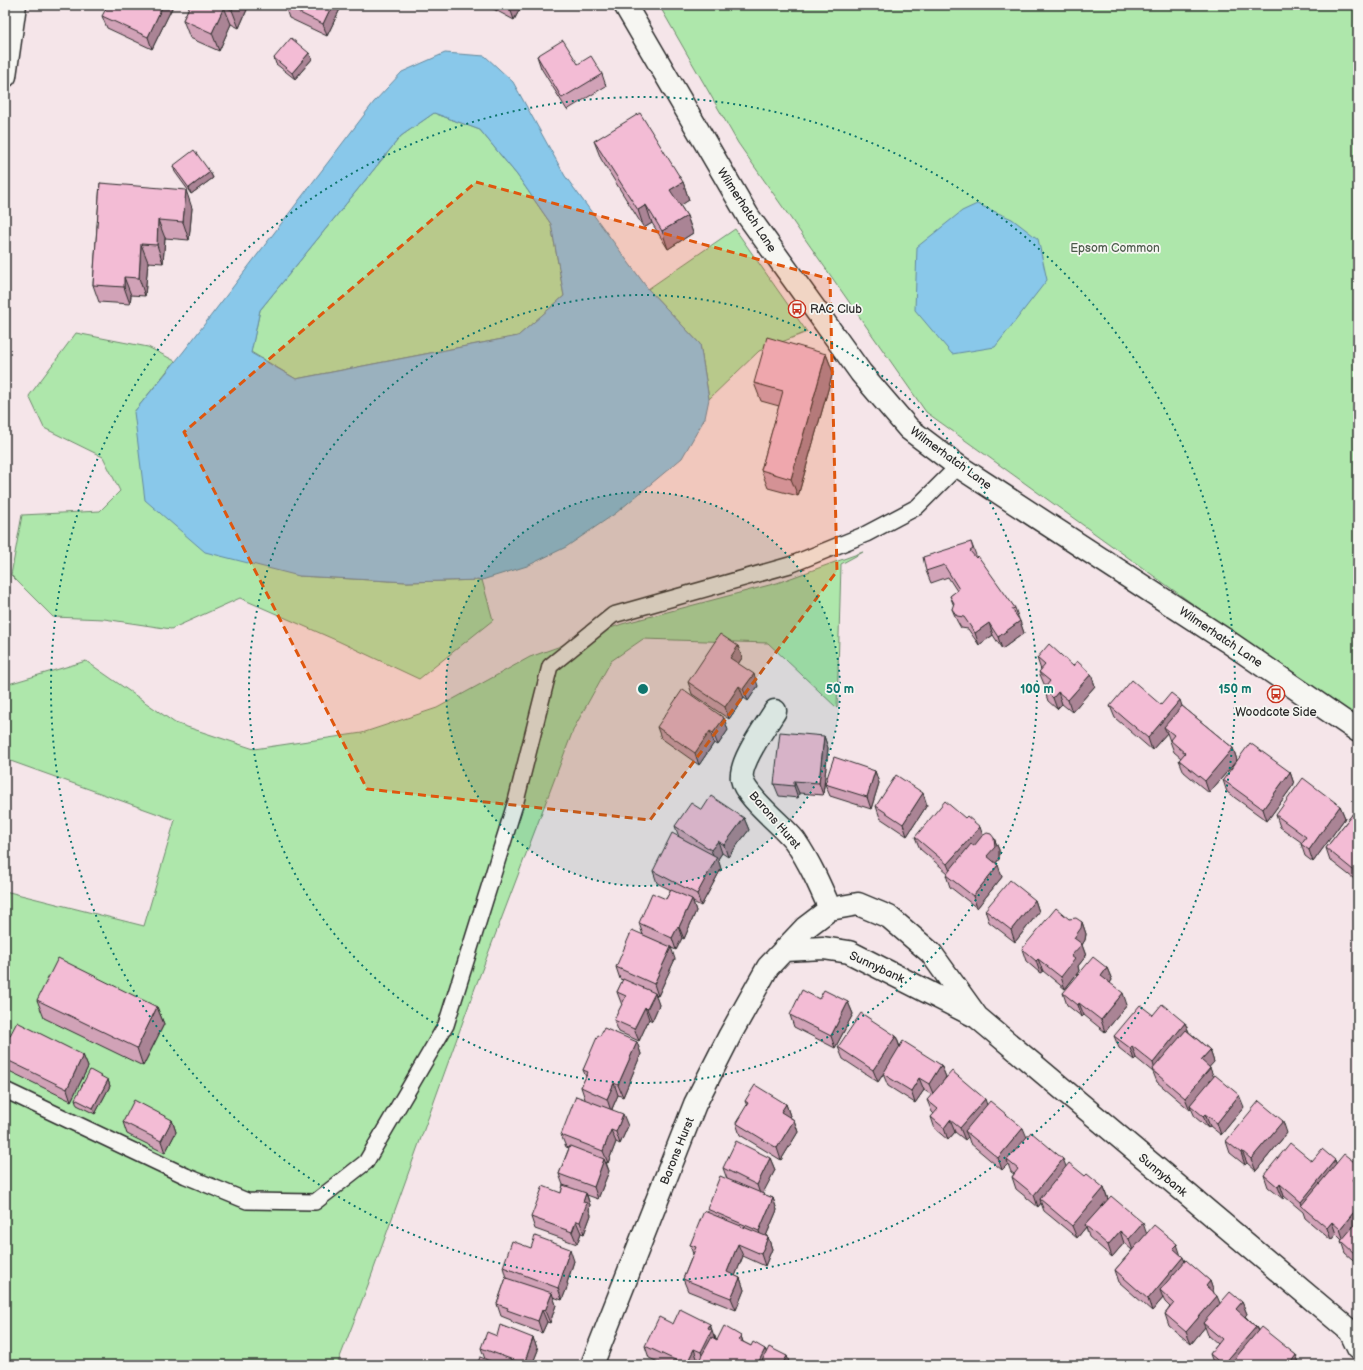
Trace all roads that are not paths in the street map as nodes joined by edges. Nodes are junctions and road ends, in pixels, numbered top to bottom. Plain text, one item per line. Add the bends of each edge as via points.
1 (15, 5) edge
2 (625, 5) edge
3 (5, 76) edge
4 (958, 466) junction
5 (775, 711) dead end
6 (1358, 731) edge
7 (830, 909) junction
8 (786, 950) junction
9 (977, 1017) junction
10 (5, 1090) edge
11 (1355, 1337) edge
12 (592, 1365) edge

1 - 3 street
2 - 4 street, Wilmerhatch Lane via 748,216 861,373 909,429
4 - 6 street, Wilmerhatch Lane via 1220,636
4 - 10 lane via 917,508 866,534 790,565 613,615 550,666 516,801 446,1025 366,1162 315,1202 247,1201 186,1176
5 - 7 street, Barons Hurst via 746,762 742,780 758,803 793,839 809,861
7 - 8 street, Sunnybank via 805,928
7 - 9 street, Sunnybank via 858,904 889,917 931,953
8 - 9 street, Sunnybank via 823,948 849,952
8 - 12 street, Barons Hurst via 768,967 695,1104
9 - 11 street, Sunnybank

